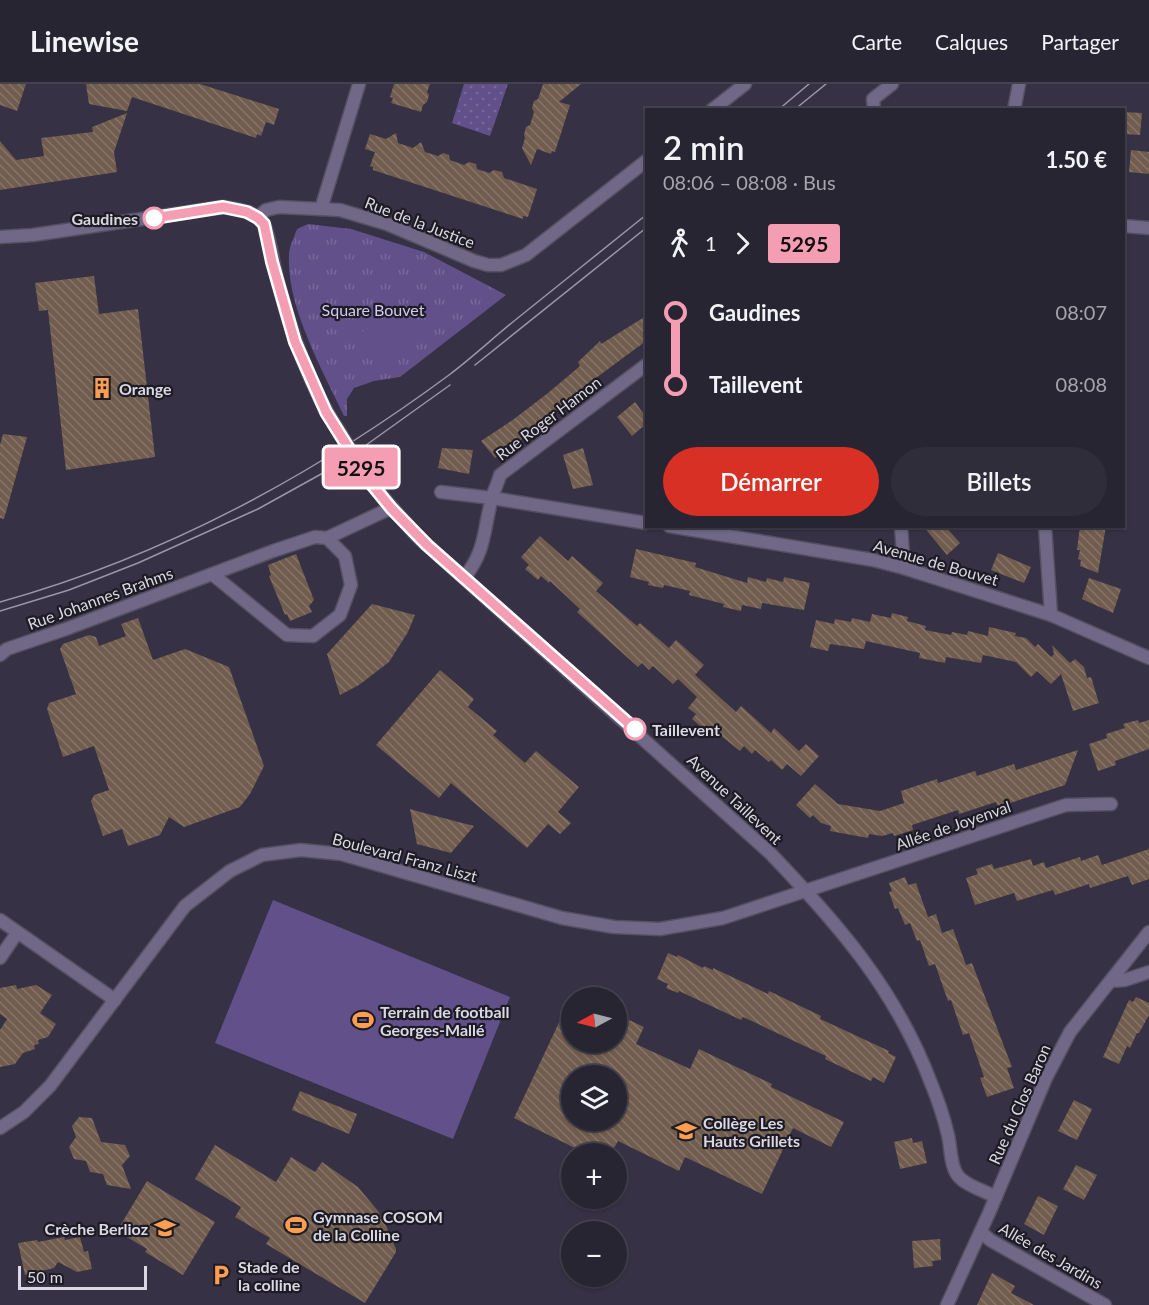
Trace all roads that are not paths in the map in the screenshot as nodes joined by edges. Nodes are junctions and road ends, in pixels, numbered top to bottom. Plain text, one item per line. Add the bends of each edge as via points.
1 (359, 84) edge
2 (745, 84) edge
3 (892, 84) edge
4 (1019, 84) edge
5 (715, 108) edge
6 (874, 108) edge
7 (1014, 108) edge
8 (645, 162) edge
9 (321, 209) junction
10 (258, 218) junction
11 (1125, 226) edge
12 (1149, 228) edge
13 (0, 237) edge
14 (645, 367) edge
15 (441, 492) dead end
16 (492, 498) junction
17 (391, 508) junction
18 (645, 523) edge
19 (681, 528) edge
20 (901, 528) edge
21 (1045, 528) edge
22 (327, 538) junction
23 (904, 568) junction
24 (212, 574) junction
25 (464, 578) junction
26 (1051, 615) junction
27 (0, 655) edge
28 (1149, 658) edge
29 (1111, 804) dead end
30 (807, 892) junction
31 (0, 920) edge
32 (1149, 932) edge
33 (17, 933) junction
34 (0, 958) edge
35 (1149, 972) edge
36 (1111, 981) junction
37 (115, 999) junction
38 (0, 1128) edge
39 (996, 1197) junction
40 (981, 1232) junction
41 (947, 1305) edge
42 (1106, 1305) edge

1 - 9 street
2 - 5 street
3 - 6 street via 873,99
4 - 7 street
8 - 9 street, Rue de la Justice via 526,255 501,265 474,261 387,224 340,210
9 - 10 street, Rue de la Justice via 279,207 266,210
10 - 13 street via 223,207
10 - 17 street, Avenue Taillevent, bridge via 264,224 295,342 326,412 369,481
11 - 12 street
14 - 16 street, Rue Roger Hamon via 500,475
15 - 16 street
16 - 18 street
16 - 25 street, Rue Roger Hamon via 484,543
17 - 22 street, Rue Johannes Brahms
17 - 25 street, Avenue Taillevent
19 - 23 street, Avenue de Bouvet
20 - 23 street
21 - 26 street
22 - 24 street, Rue Johannes Brahms via 315,537
22 - 24 street via 345,556 351,585 340,615 314,636 287,635
23 - 26 street, Avenue de Bouvet
24 - 27 street, Rue Johannes Brahms via 7,649
25 - 30 street, Avenue Taillevent via 771,854
26 - 28 street, Avenue de Bouvet
29 - 30 street, Allée de Joyenval via 1066,804
30 - 37 street, Boulevard Franz Liszt via 723,918 660,929 614,927 562,918 340,854 301,850 262,855 230,871 185,906
30 - 39 street, Avenue Taillevent via 865,961 910,1035 931,1083 959,1177
31 - 33 street
32 - 36 street, Rue du Clos Baron
33 - 34 street
33 - 37 street
35 - 36 street
36 - 39 street, Rue du Clos Baron via 1071,1032 1046,1078
37 - 38 street, Boulevard Franz Liszt via 50,1086 24,1112
39 - 40 street, Rue du Clos Baron
40 - 41 street, Rue du Clos Baron
40 - 42 street, Allée des Jardins

